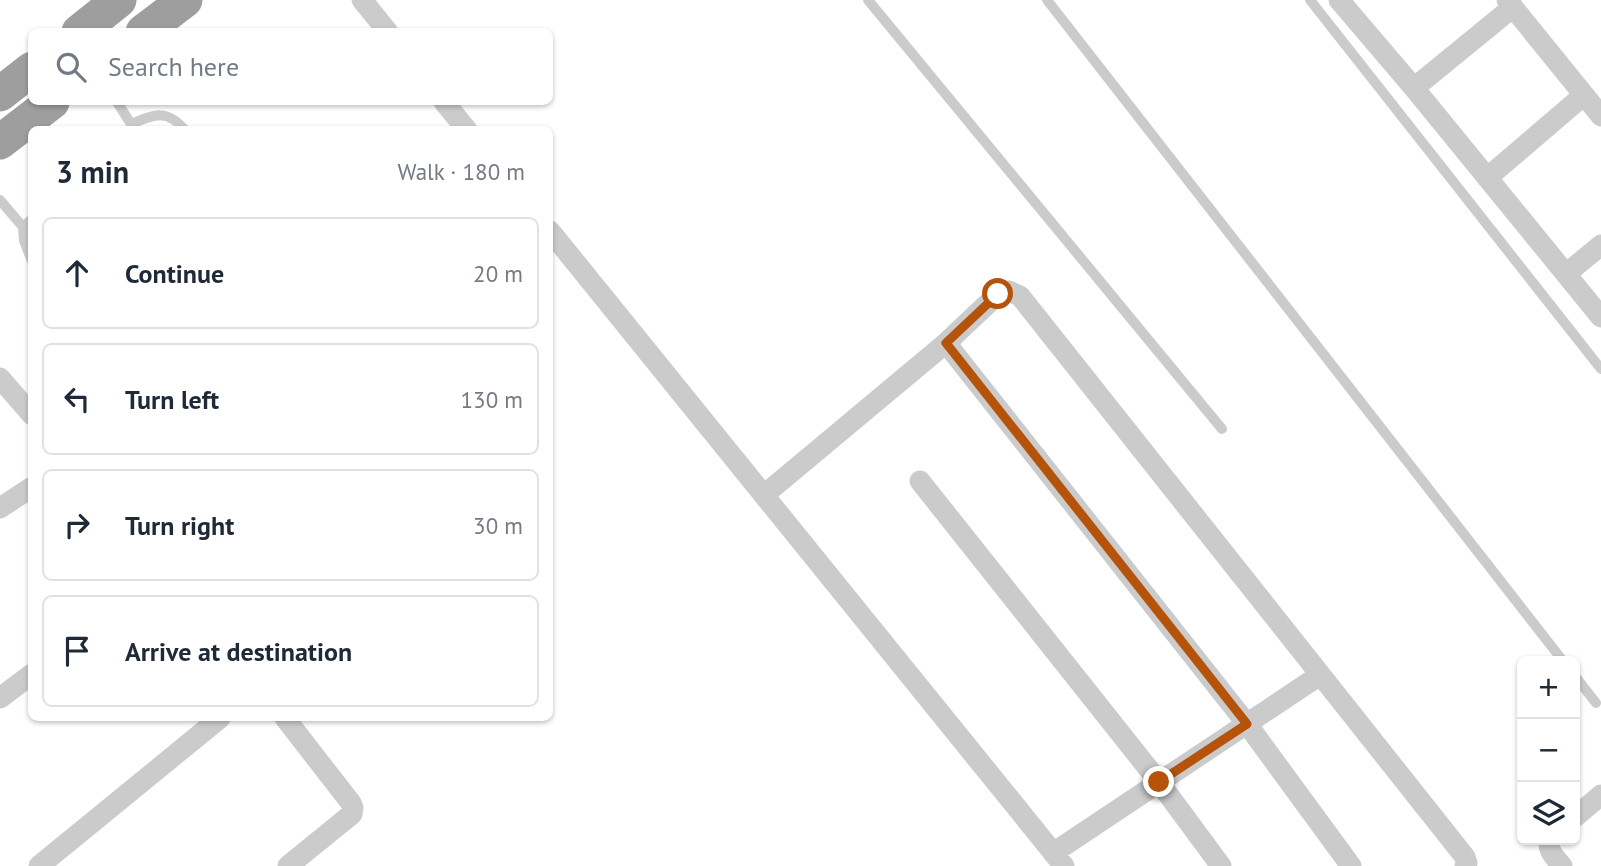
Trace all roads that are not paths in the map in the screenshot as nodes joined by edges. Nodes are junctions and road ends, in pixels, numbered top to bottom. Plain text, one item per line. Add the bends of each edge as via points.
1 (119, 0) edge
2 (185, 0) edge
3 (362, 0) edge
4 (868, 0) edge
5 (1310, 0) edge
6 (1339, 0) edge
7 (1051, 2) edge
8 (1510, 3) edge
9 (84, 28) edge
10 (148, 28) edge
11 (385, 28) edge
12 (28, 72) edge
13 (1414, 88) junction
14 (0, 94) edge
15 (1584, 95) junction
16 (48, 105) edge
17 (118, 105) edge
18 (446, 105) edge
19 (1601, 116) edge
20 (128, 126) edge
21 (130, 126) edge
22 (181, 126) edge
23 (464, 126) edge
24 (0, 142) edge
25 (1487, 178) junction
26 (0, 200) edge
27 (27, 223) edge
28 (553, 235) edge
29 (1601, 244) edge
30 (28, 251) edge
31 (1566, 274) junction
32 (1601, 317) edge
33 (946, 343) junction
34 (1601, 369) edge
35 (0, 378) edge
36 (28, 410) edge
37 (1222, 429) dead end
38 (920, 481) dead end
39 (28, 490) edge
40 (764, 495) junction
41 (0, 508) edge
42 (1559, 656) edge
43 (1320, 675) junction
44 (28, 676) edge
45 (1580, 682) edge
46 (4, 687) edge
47 (1596, 703) dead end
48 (216, 721) edge
49 (287, 721) edge
50 (1247, 724) junction
51 (1159, 782) junction
52 (1601, 795) edge
53 (1580, 813) edge
54 (1548, 845) edge
55 (1058, 859) edge
56 (39, 866) edge
57 (288, 866) edge
58 (1221, 866) edge
59 (1351, 866) edge
60 (1465, 866) edge
61 (1562, 866) edge

1 - 9 highway
2 - 10 highway
3 - 11 street
4 - 37 lane
5 - 34 lane
6 - 13 street
7 - 42 lane
8 - 13 street
8 - 15 street
12 - 14 highway
13 - 25 street
15 - 19 street
15 - 25 street
16 - 24 highway
17 - 20 lane
18 - 23 street
21 - 22 lane via 163,115
25 - 31 street
26 - 27 lane
27 - 30 lane via 24,241
28 - 40 street
29 - 31 street
31 - 32 street
33 - 40 street
33 - 43 street via 998,294 1009,291 1020,296
33 - 50 street
35 - 36 street
38 - 51 street
39 - 41 street
40 - 55 street
43 - 50 street
43 - 60 street via 1465,857
44 - 46 street
45 - 47 lane
48 - 56 street
49 - 57 street via 352,808 352,814
50 - 51 street
50 - 59 street
51 - 55 street
51 - 58 street
52 - 53 street
54 - 61 street

